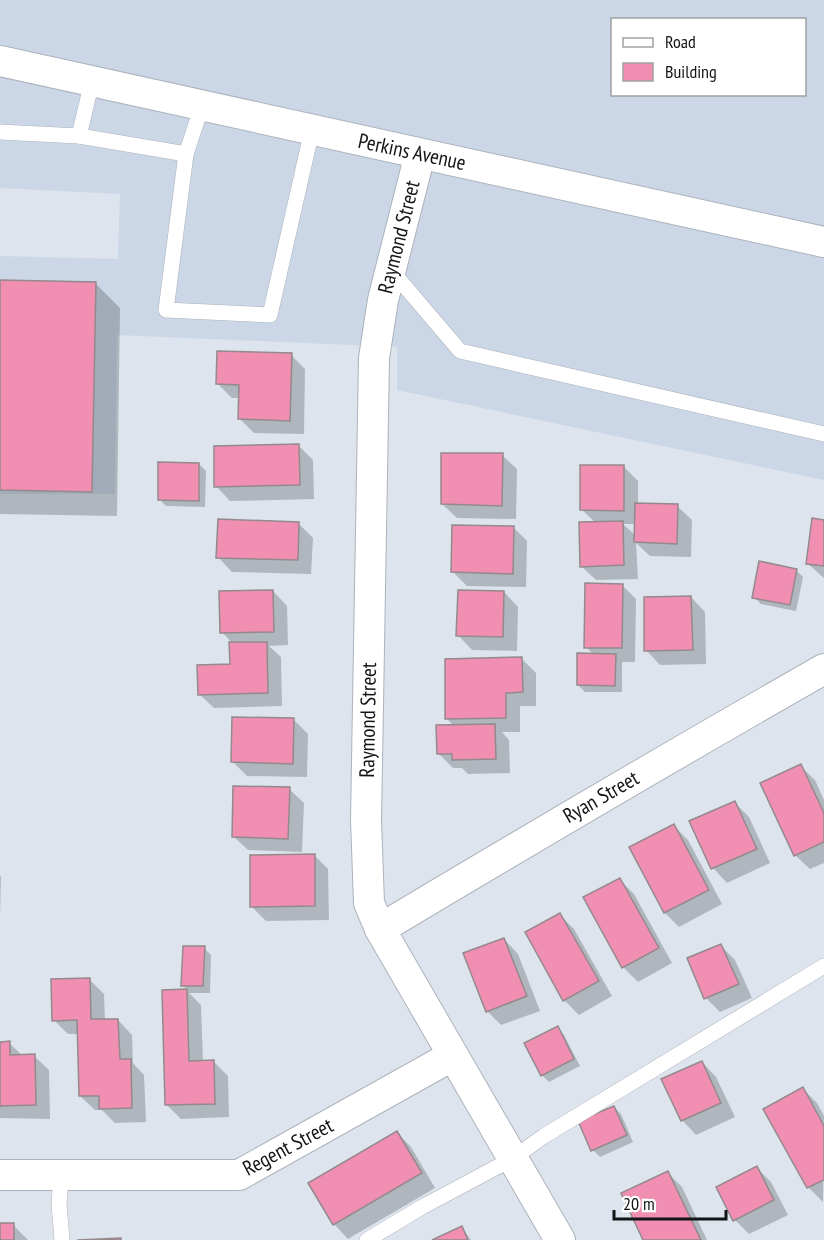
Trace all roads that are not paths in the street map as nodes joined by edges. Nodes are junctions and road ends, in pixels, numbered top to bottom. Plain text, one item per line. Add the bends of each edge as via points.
1 (0, 61) edge
2 (92, 81) junction
3 (201, 106) junction
4 (312, 130) junction
5 (0, 132) edge
6 (79, 136) junction
7 (186, 154) junction
8 (420, 154) junction
9 (824, 242) edge
10 (391, 270) junction
11 (824, 434) edge
12 (824, 669) edge
13 (380, 929) junction
14 (824, 966) edge
15 (452, 1056) junction
16 (512, 1158) junction
17 (0, 1175) edge
18 (61, 1176) junction
19 (62, 1240) edge
20 (367, 1240) edge
21 (560, 1240) edge

1 - 2 street, Perkins Avenue
2 - 3 street, Perkins Avenue
2 - 6 lane
3 - 4 street, Perkins Avenue
3 - 7 lane
4 - 7 lane via 270,315 166,310
4 - 8 street, Perkins Avenue
5 - 6 lane
6 - 7 lane
8 - 9 street, Perkins Avenue
8 - 10 street, Raymond Street
10 - 11 lane via 460,351
10 - 13 street, Raymond Street via 374,370 366,820 369,903
12 - 13 street, Ryan Street
13 - 15 street, Raymond Street
14 - 16 lane
15 - 16 street, Raymond Street
15 - 18 street, Regent Street via 239,1175
16 - 20 lane
16 - 21 street, Raymond Street
17 - 18 street, Regent Street
18 - 19 lane

